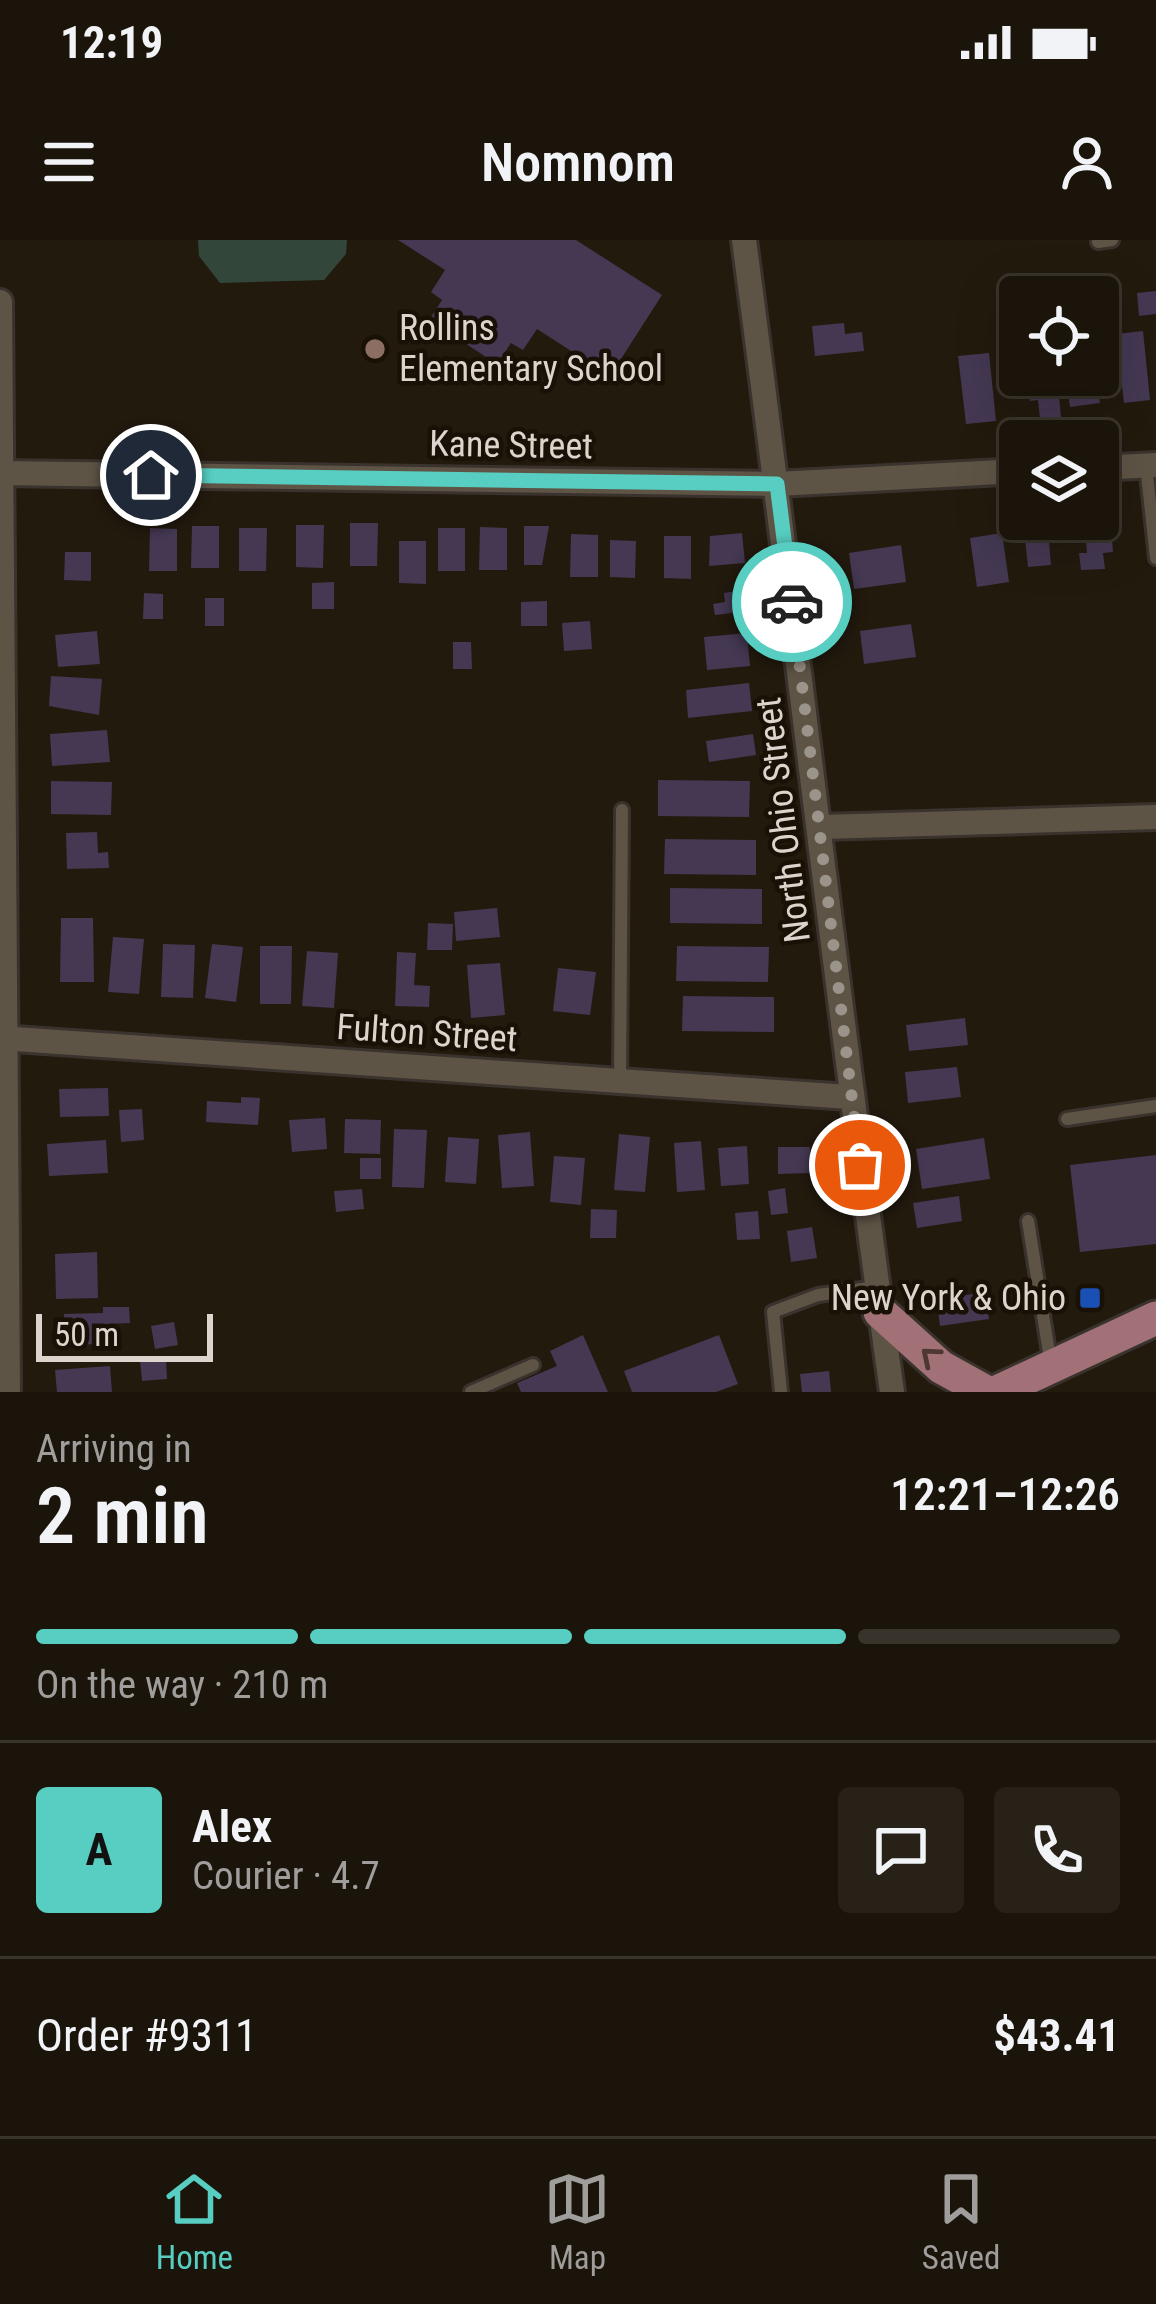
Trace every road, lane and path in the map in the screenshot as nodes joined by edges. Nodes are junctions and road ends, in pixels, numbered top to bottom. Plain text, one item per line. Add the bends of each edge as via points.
1 (745, 240) edge
2 (1112, 240) edge
3 (1098, 242) edge
4 (0, 302) edge
5 (1151, 465) edge
6 (1119, 466) edge
7 (1, 472) edge
8 (999, 473) edge
9 (777, 484) junction
10 (1156, 558) edge
11 (622, 810) dead end
12 (1156, 818) edge
13 (822, 827) junction
14 (3, 1038) edge
15 (620, 1083) junction
16 (849, 1097) junction
17 (1156, 1106) edge
18 (1067, 1119) dead end
19 (1028, 1221) dead end
20 (3, 1250) edge
21 (878, 1299) junction
22 (1156, 1318) edge
23 (533, 1364) dead end
24 (1052, 1366) junction
25 (477, 1391) edge
26 (8, 1392) edge
27 (781, 1392) edge
28 (892, 1392) edge
29 (986, 1392) edge
30 (997, 1392) edge

1 - 9 street, North Ohio Street
2 - 3 lane
4 - 7 street
5 - 6 street
5 - 10 lane
7 - 9 street, Kane Street
7 - 14 street
8 - 9 street, Kane Street
9 - 13 street, North Ohio Street
11 - 15 lane
12 - 13 street
13 - 16 street, North Ohio Street
14 - 15 street, Fulton Street
14 - 20 street
15 - 16 street, Fulton Street
16 - 21 street, North Ohio Street
17 - 18 lane
19 - 24 lane
20 - 26 street
21 - 27 lane via 818,1295 772,1312
21 - 28 street, North Ohio Street
29 -> 21 main road via 941,1367
22 - 24 main road
23 - 25 lane
24 - 30 main road

